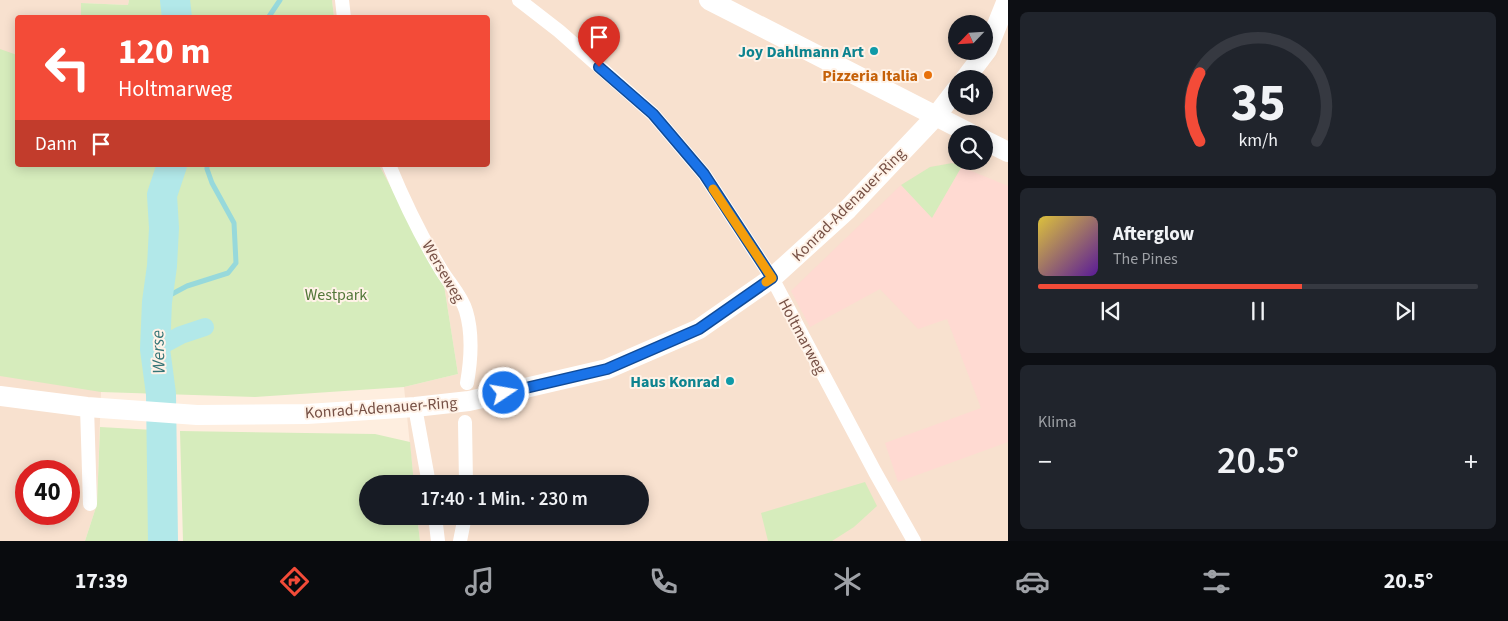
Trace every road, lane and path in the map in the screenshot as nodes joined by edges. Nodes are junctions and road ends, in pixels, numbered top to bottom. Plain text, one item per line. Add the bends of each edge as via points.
1 (342, 0) edge
2 (520, 0) edge
3 (709, 0) edge
4 (1006, 0) edge
5 (344, 15) edge
6 (972, 70) edge
7 (948, 100) edge
8 (936, 116) junction
9 (954, 125) edge
10 (993, 144) edge
11 (1008, 152) edge
12 (390, 167) edge
13 (772, 278) junction
14 (467, 384) dead end
15 (0, 396) edge
16 (88, 407) junction
17 (415, 407) junction
18 (466, 422) dead end
19 (427, 475) edge
20 (466, 475) edge
21 (90, 504) dead end
22 (436, 525) edge
23 (463, 525) edge
24 (438, 541) edge
25 (460, 541) edge
26 (914, 541) edge

1 - 5 street
2 - 13 street, Holtmarweg via 653,114 704,174
3 - 8 street
4 - 6 street via 987,50
7 - 8 street, Konrad-Adenauer-Ring
8 - 9 street
8 - 13 street, Konrad-Adenauer-Ring via 848,209
10 - 11 street
12 - 14 street, Werseweg via 440,267 466,308 471,329
13 - 17 street, Konrad-Adenauer-Ring via 699,329 607,369 469,401
13 - 26 street, Holtmarweg
15 - 16 street, Konrad-Adenauer-Ring
16 - 17 street, Konrad-Adenauer-Ring via 198,415 307,414
16 - 21 street
17 - 19 street
18 - 20 street
22 - 24 street
23 - 25 street

